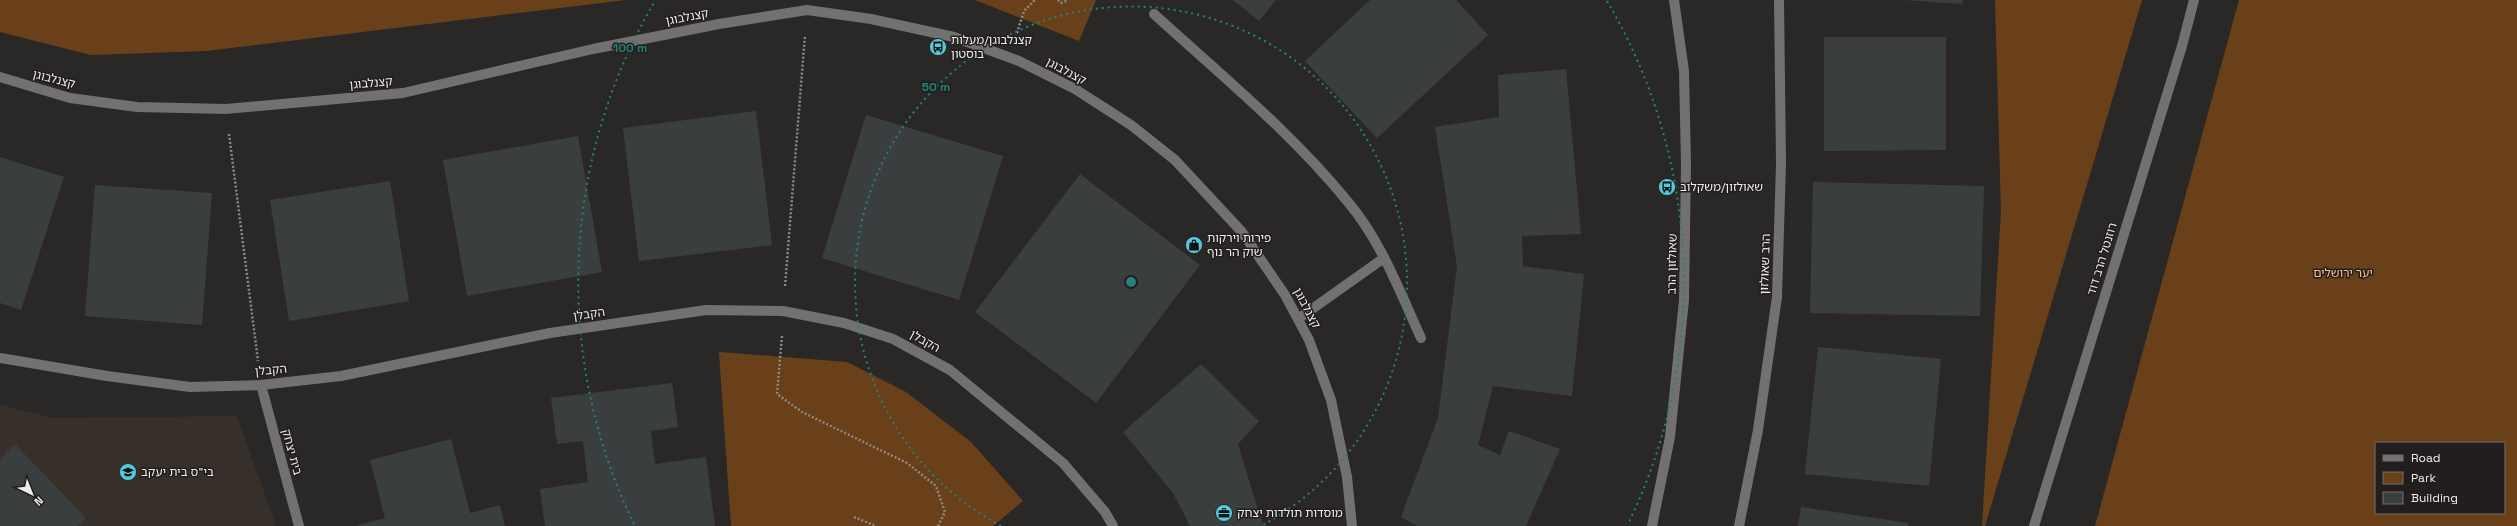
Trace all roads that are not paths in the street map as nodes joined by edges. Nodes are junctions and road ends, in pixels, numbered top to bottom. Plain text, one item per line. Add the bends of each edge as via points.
1 (1674, 0) edge
2 (1779, 0) edge
3 (2194, 0) edge
4 (1154, 14) dead end
5 (0, 77) edge
6 (1384, 258) junction
7 (1298, 319) junction
8 (1421, 338) dead end
9 (0, 358) edge
10 (261, 385) junction
11 (299, 526) edge
12 (1113, 526) edge
13 (1352, 526) edge
14 (1652, 526) edge
15 (1739, 526) edge
16 (2034, 526) edge

1 - 14 street, שאולזון הרב via 1684,70 1684,300 1670,437
2 - 15 street, הרב שאולזון via 1781,163 1776,297 1758,430
3 - 16 street, רוזנטל הרב דוד
4 - 6 street via 1285,133 1349,203
5 - 7 street, קצנלבוגן via 70,98 122,105 226,109 403,93 593,49 719,24 807,10 871,19 954,37 1009,57 1075,89 1131,124 1175,160 1242,232 1285,295
6 - 7 street
6 - 8 street
7 - 13 street, קצנלבוגן via 1309,340 1330,400 1347,477
9 - 10 street, הקבלן via 190,387
10 - 11 street, בית יצחק
10 - 12 street, הקבלן via 341,376 550,333 706,310 783,311 844,323 893,339 950,370 1063,463 1105,512

